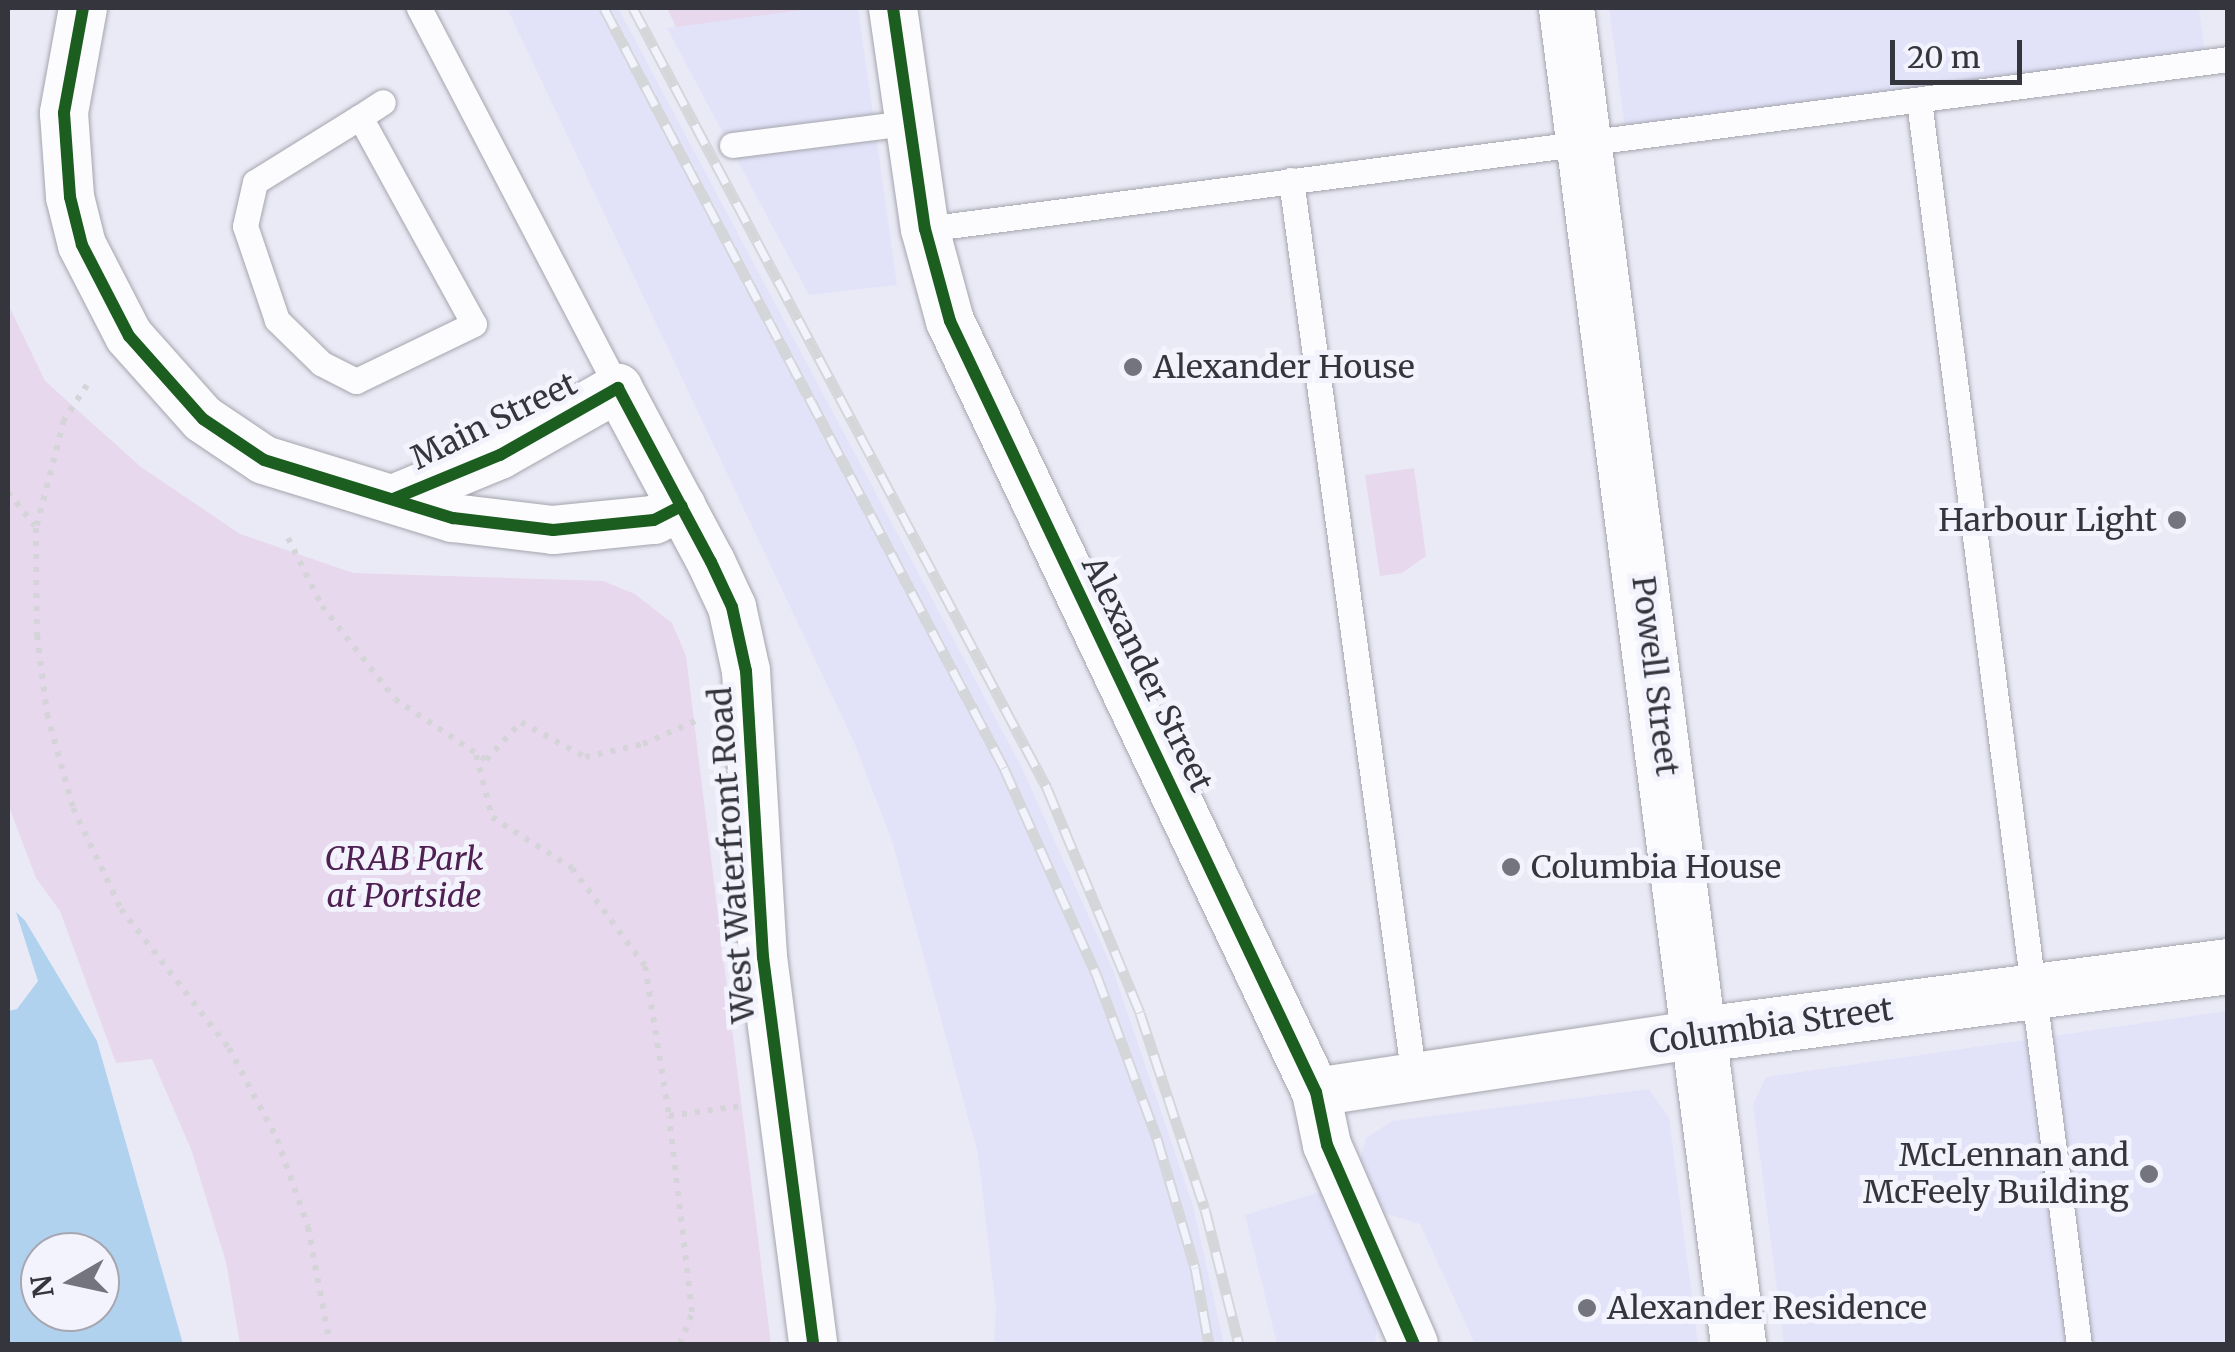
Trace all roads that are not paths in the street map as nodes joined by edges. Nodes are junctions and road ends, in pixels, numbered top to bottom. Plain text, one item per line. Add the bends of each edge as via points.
1 (83, 8) edge
2 (419, 8) edge
3 (893, 8) edge
4 (1566, 8) edge
5 (2228, 59) edge
6 (1919, 101) junction
7 (383, 102) dead end
8 (360, 117) junction
9 (908, 123) junction
10 (1584, 142) junction
11 (732, 145) dead end
12 (1292, 180) junction
13 (925, 228) junction
14 (618, 388) junction
15 (392, 499) junction
16 (682, 506) junction
17 (2228, 966) edge
18 (2032, 991) junction
19 (1701, 1034) junction
20 (1414, 1078) junction
21 (1316, 1092) junction
22 (813, 1344) edge
23 (1414, 1344) edge
24 (1738, 1344) edge
25 (2079, 1344) edge

1 - 15 street, Main Street via 64,113 70,197 82,245 129,336 203,420 234,442 297,473
2 - 14 lane
3 - 9 street, Alexander Street
4 - 10 main road, Powell Street
5 - 6 lane
6 - 10 lane
6 - 18 lane
7 - 8 lane
8 - 8 lane via 256,182 245,226 277,320 322,363 356,382 474,324
9 - 11 lane
9 - 13 street, Alexander Street
10 - 12 lane
10 - 19 main road, Powell Street
12 - 13 lane
12 - 20 lane
13 - 21 street, Alexander Street via 972,373
14 - 15 street, Main Street via 500,455
14 - 16 street, West Waterfront Road
15 - 16 street, Main Street via 452,518 553,530 654,520
16 - 22 street, West Waterfront Road via 732,607 746,671 764,956
17 - 18 main road, Columbia Street
18 - 19 main road, Columbia Street
18 - 25 lane
19 - 20 street, Columbia Street
19 - 24 main road, Powell Street
20 - 21 street, Columbia Street
21 - 23 street, Alexander Street via 1326,1145

